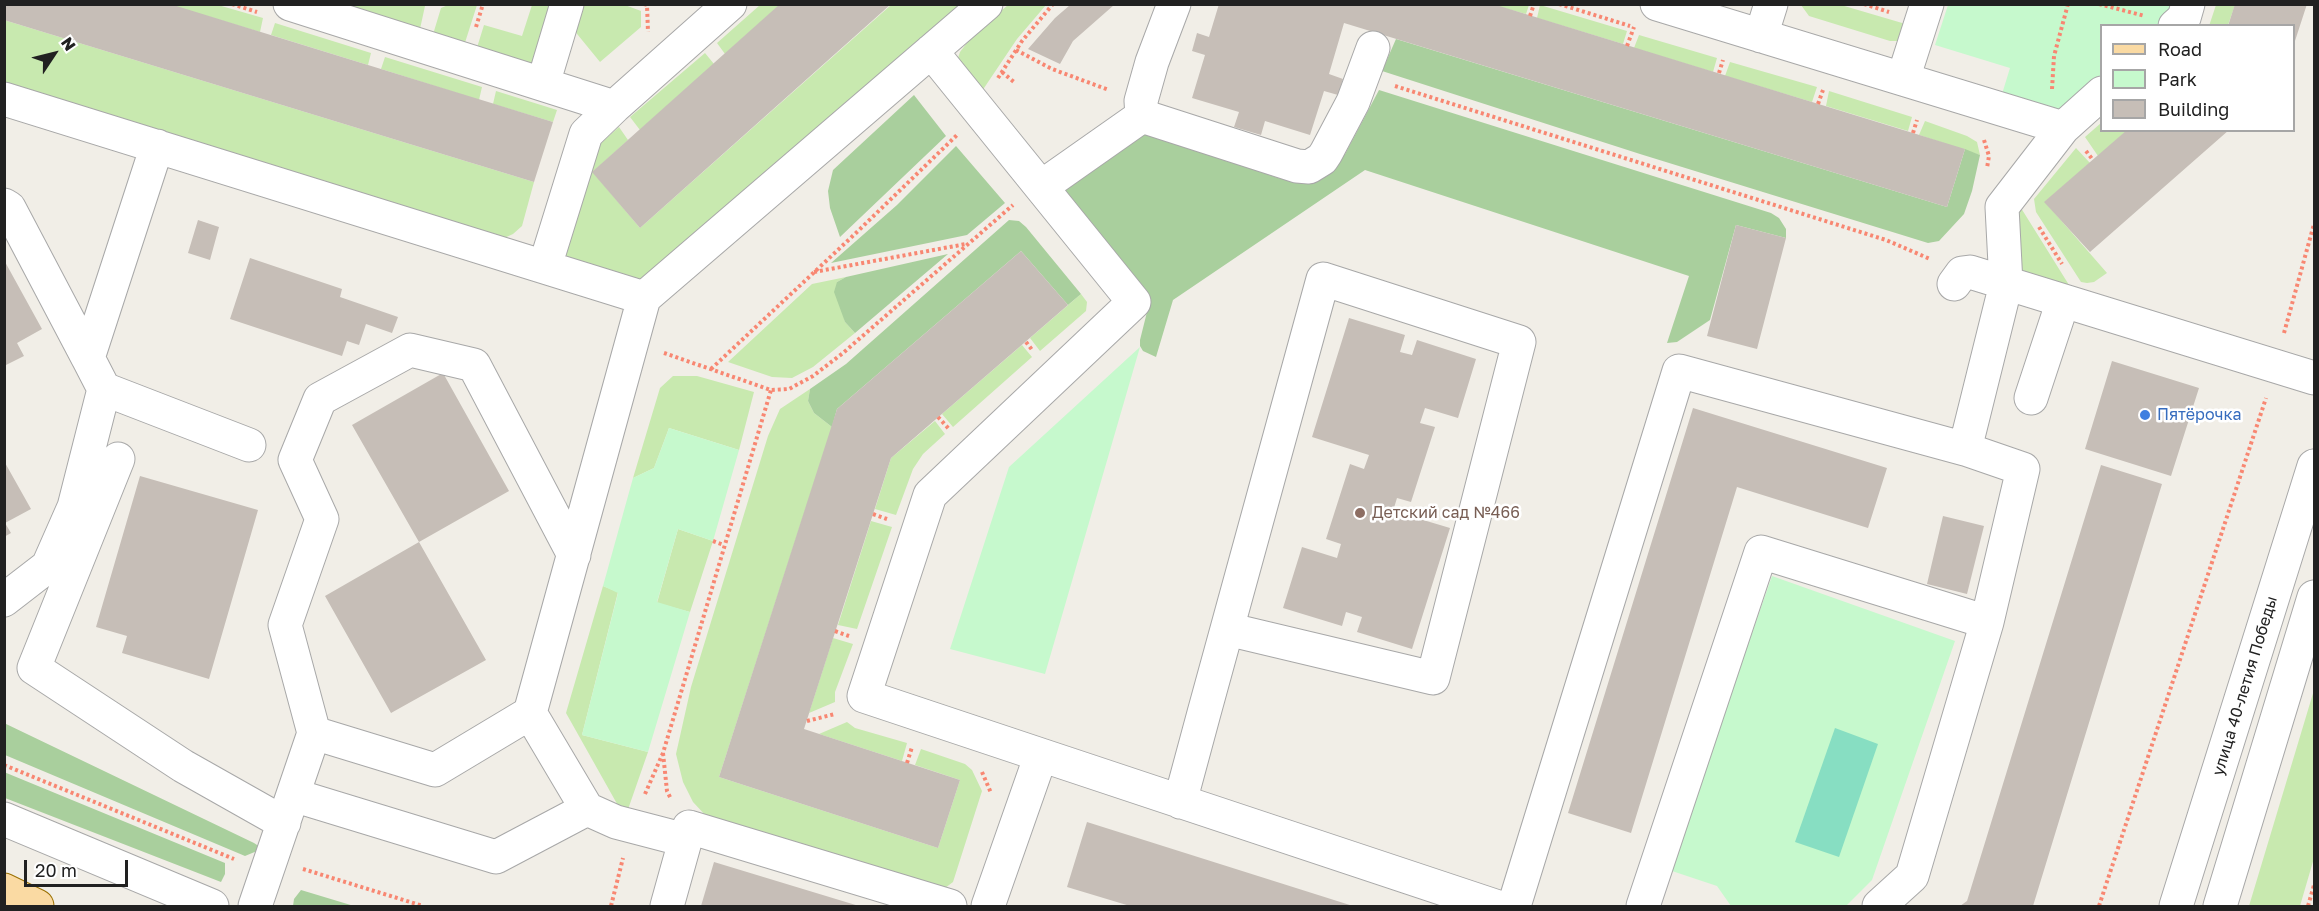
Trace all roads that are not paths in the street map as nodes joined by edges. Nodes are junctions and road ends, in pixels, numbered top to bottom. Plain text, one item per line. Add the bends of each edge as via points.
1 (290, 4) edge
2 (567, 4) edge
3 (730, 4) edge
4 (986, 4) edge
5 (1174, 4) edge
6 (1771, 4) edge
7 (1928, 4) edge
8 (2188, 4) edge
9 (1651, 17) edge
10 (2165, 22) edge
11 (1761, 36) junction
12 (931, 51) junction
13 (1368, 62) road end
14 (1903, 79) junction
15 (543, 84) junction
16 (2100, 95) edge
17 (4, 99) edge
18 (614, 107) junction
19 (1142, 108) junction
20 (2063, 128) junction
21 (157, 146) junction
22 (1028, 195) junction
23 (4, 205) edge
24 (545, 266) junction
25 (1958, 279) road end
26 (2006, 284) junction
27 (644, 298) junction
28 (2077, 305) junction
29 (88, 358) junction
30 (2314, 378) edge
31 (104, 389) junction
32 (2031, 398) dead end
33 (249, 445) dead end
34 (1965, 449) junction
35 (118, 459) dead end
36 (2314, 466) edge
37 (574, 555) junction
38 (2314, 597) edge
39 (4, 600) edge
40 (1987, 622) junction
41 (1227, 629) junction
42 (530, 713) junction
43 (314, 733) junction
44 (1041, 755) junction
45 (1180, 801) junction
46 (288, 809) junction
47 (587, 809) junction
48 (4, 819) edge
49 (687, 833) junction
50 (4, 890) edge
51 (37, 906) edge
52 (213, 906) edge
53 (255, 906) edge
54 (667, 906) edge
55 (950, 906) edge
56 (988, 906) edge
57 (1495, 906) edge
58 (1514, 906) edge
59 (1643, 906) edge
60 (1879, 906) edge
61 (2176, 906) edge
62 (2220, 906) edge

1 - 15 street
2 - 15 street
3 - 18 street
4 - 12 street
5 - 19 street via 1152,62
6 - 11 street
7 - 14 street
8 - 10 street via 2184,18
9 - 11 street
11 - 14 street
12 - 22 street via 968,121
12 - 27 street
13 - 19 street via 1353,102 1326,153 1309,167 1297,166
14 - 20 street
15 - 18 street
16 - 20 street
17 - 21 street
18 - 24 street via 586,134
19 - 22 street
20 - 26 street via 2002,207
21 - 24 street
21 - 29 street
22 - 44 street via 1134,302 930,495 864,696
23 - 29 street
24 - 27 street
25 - 26 street via 1970,272
26 - 28 street
26 - 34 street
27 - 37 street
28 - 30 street
28 - 32 street
29 - 31 street
31 - 33 street
31 - 39 street via 74,507 48,566
34 - 40 street via 2023,469
34 - 58 street via 1679,371
35 - 46 street via 34,668 183,766
36 - 61 street, улица 40-летия Победы
37 - 42 street
37 - 43 street via 474,364 410,350 320,399 295,460 322,519 285,625
38 - 62 street
40 - 59 street via 1761,552
40 - 60 street via 1912,876
41 - 41 street via 1323,279 1519,342 1433,678
41 - 45 street
42 - 43 street via 435,770
42 - 47 street
43 - 46 street
44 - 45 street
44 - 56 street
45 - 57 street
46 - 47 street via 496,857
46 - 53 street
47 - 49 street via 630,826
48 - 52 street
49 - 54 street
49 - 55 street
50 - 51 main road

